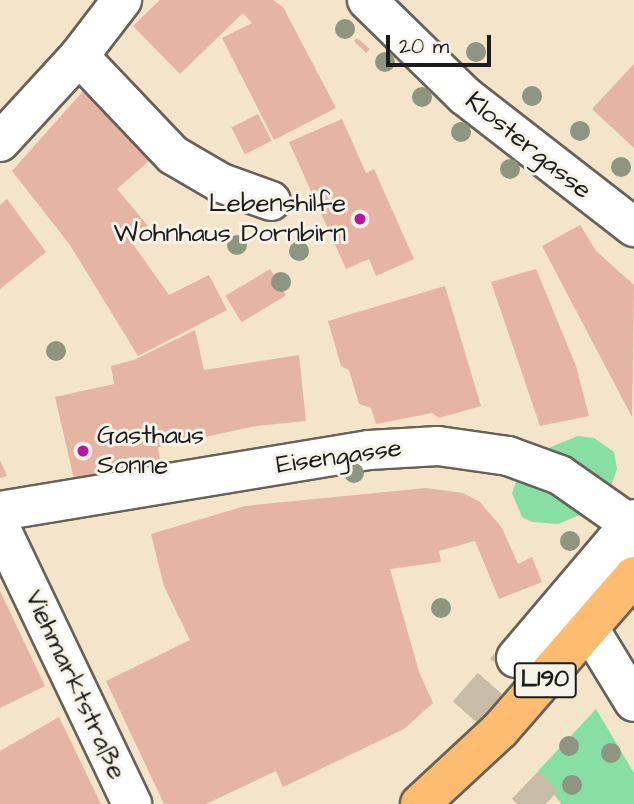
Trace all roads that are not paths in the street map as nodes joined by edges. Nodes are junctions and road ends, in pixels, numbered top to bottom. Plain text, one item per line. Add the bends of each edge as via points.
1 (122, 0) edge
2 (367, 0) edge
3 (79, 56) junction
4 (0, 142) edge
5 (271, 201) dead end
6 (634, 228) edge
7 (0, 511) edge
8 (633, 533) edge
9 (6, 539) edge
10 (634, 576) edge
11 (590, 630) junction
12 (516, 659) tunnel mouth
13 (634, 702) edge
14 (132, 804) edge
15 (420, 804) edge

1 - 3 street
2 - 6 street, Klostergasse via 465,96
3 - 4 street
3 - 5 street via 173,155 221,183
7 - 8 street, Eisengasse via 369,450 438,446 508,456 560,475
8 - 12 street
9 - 14 street, Viehmarktstraße
10 - 11 main road, L190
11 - 13 street
11 - 15 main road, L190 via 500,730

